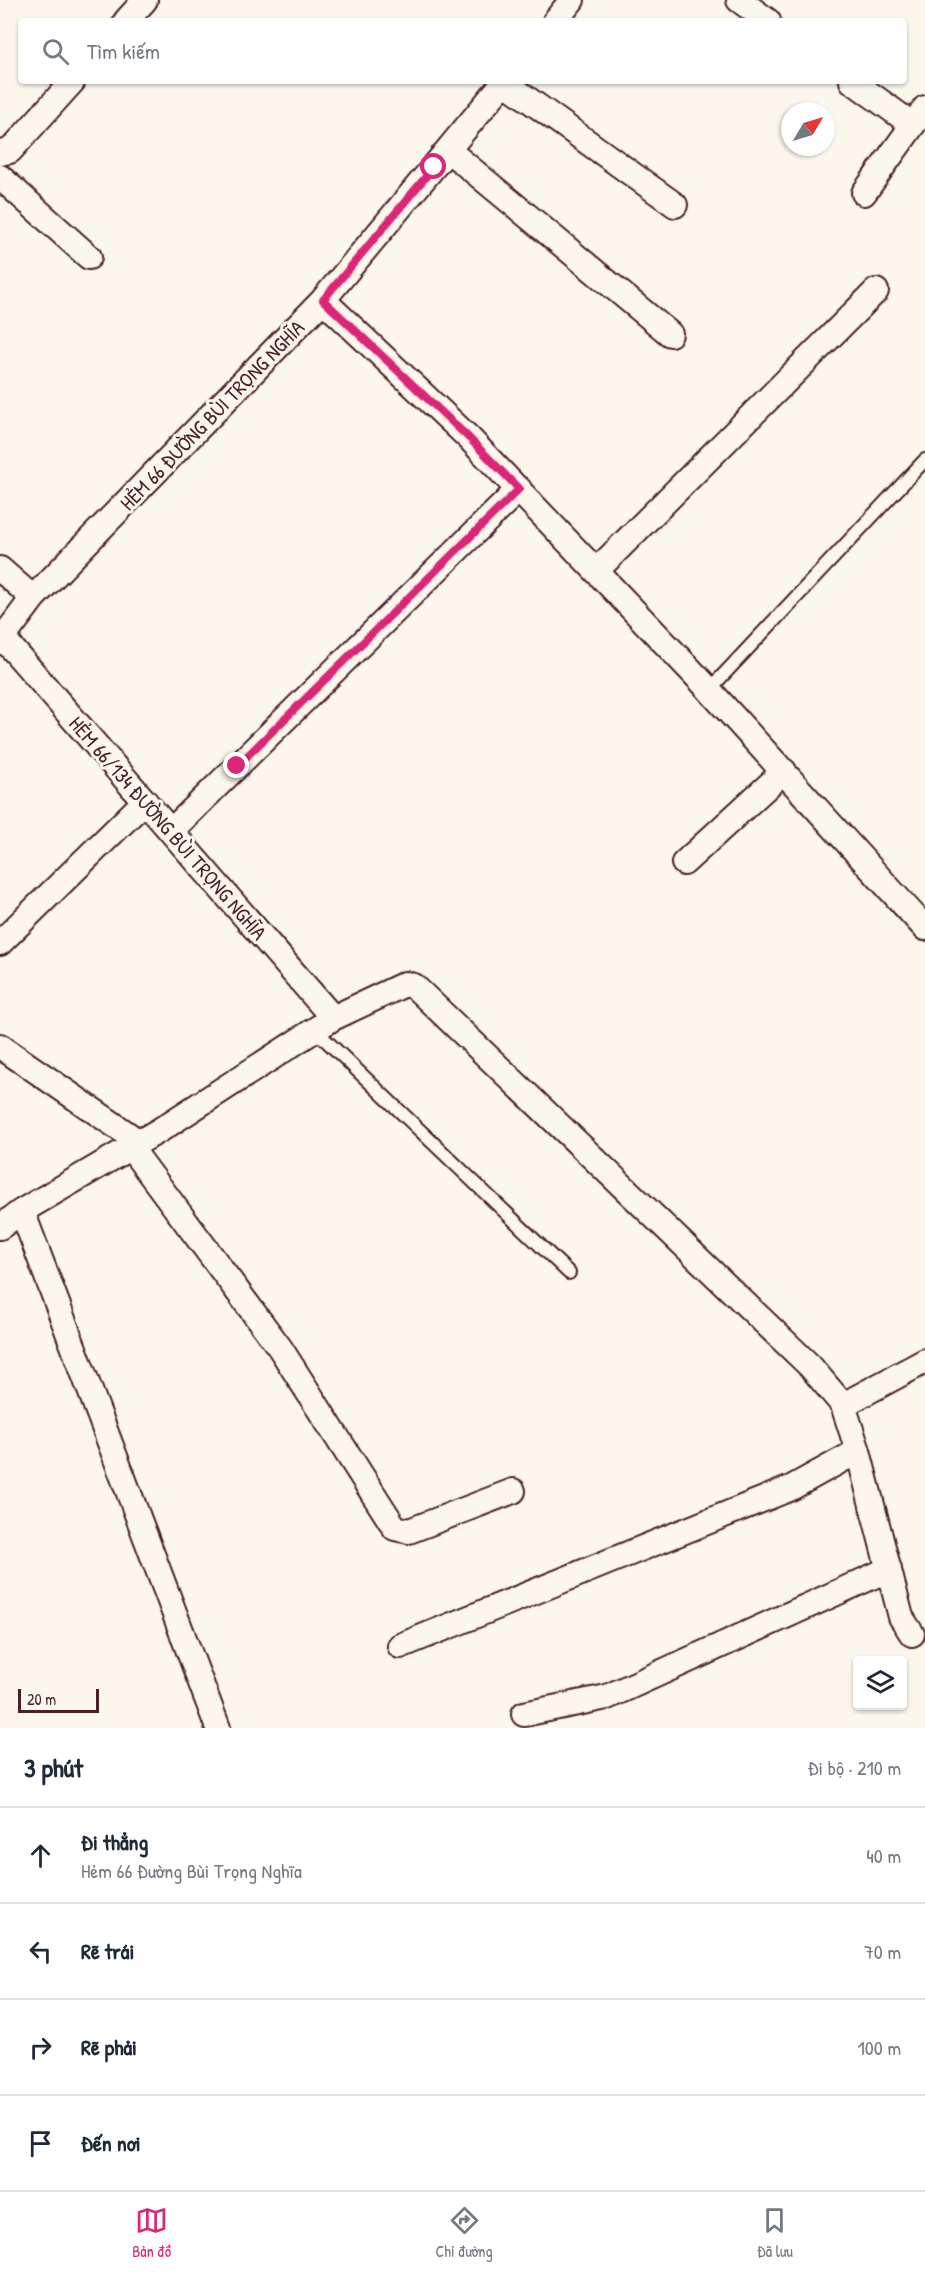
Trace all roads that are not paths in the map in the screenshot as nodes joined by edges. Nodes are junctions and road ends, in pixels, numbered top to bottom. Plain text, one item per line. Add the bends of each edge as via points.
1 (145, 0) edge
2 (572, 0) edge
3 (739, 0) edge
4 (129, 18) edge
5 (557, 18) edge
6 (764, 18) edge
7 (70, 84) edge
8 (503, 84) edge
9 (508, 84) edge
10 (858, 84) edge
11 (919, 117) edge
12 (448, 150) junction
13 (0, 153) edge
14 (0, 177) edge
15 (864, 193) dead end
16 (675, 205) dead end
17 (89, 257) dead end
18 (876, 291) dead end
19 (323, 300) junction
20 (670, 334) dead end
21 (925, 460) edge
22 (519, 489) junction
23 (0, 569) edge
24 (596, 571) junction
25 (33, 598) junction
26 (2, 640) edge
27 (710, 690) junction
28 (784, 771) junction
29 (145, 801) junction
30 (171, 831) junction
31 (684, 863) dead end
32 (925, 928) edge
33 (0, 943) edge
34 (324, 1024) junction
35 (0, 1046) edge
36 (135, 1145) junction
37 (22, 1211) junction
38 (0, 1227) edge
39 (569, 1272) dead end
40 (925, 1361) edge
41 (843, 1405) junction
42 (858, 1451) junction
43 (513, 1491) dead end
44 (889, 1569) junction
45 (918, 1636) edge
46 (400, 1646) dead end
47 (525, 1714) dead end
48 (218, 1728) edge

1 - 4 street
2 - 5 street
3 - 6 street
7 - 13 street via 10,151
8 - 12 street, HẺM 66 ĐƯỜNG BÙI TRỌNG NGHĨA
9 - 16 street
10 - 11 street
11 - 15 street
12 - 19 street, HẺM 66 ĐƯỜNG BÙI TRỌNG NGHĨA
12 - 20 street
14 - 17 street
18 - 24 street
19 - 22 street
19 - 25 street, HẺM 66 ĐƯỜNG BÙI TRỌNG NGHĨA
21 - 27 lane
22 - 24 street
22 - 30 street
23 - 25 street
24 - 27 street
25 - 26 street, HẺM 66 ĐƯỜNG BÙI TRỌNG NGHĨA
26 - 29 street, HẺM 66/134 ĐƯỜNG BÙI TRỌNG NGHĨA
27 - 28 street
28 - 31 street
28 - 32 street
29 - 30 street, HẺM 66/134 ĐƯỜNG BÙI TRỌNG NGHĨA
29 - 33 street
30 - 34 street, HẺM 66/134 ĐƯỜNG BÙI TRỌNG NGHĨA
34 - 36 street
34 - 39 lane
34 - 41 street via 405,984 414,986 810,1366
35 - 36 street
36 - 37 street
36 - 43 street via 280,1348 395,1528 409,1531
37 - 38 street
37 - 48 street
40 - 41 street
41 - 42 street
42 - 44 street
42 - 46 street via 791,1488
44 - 45 street via 902,1617
44 - 47 street via 607,1697

